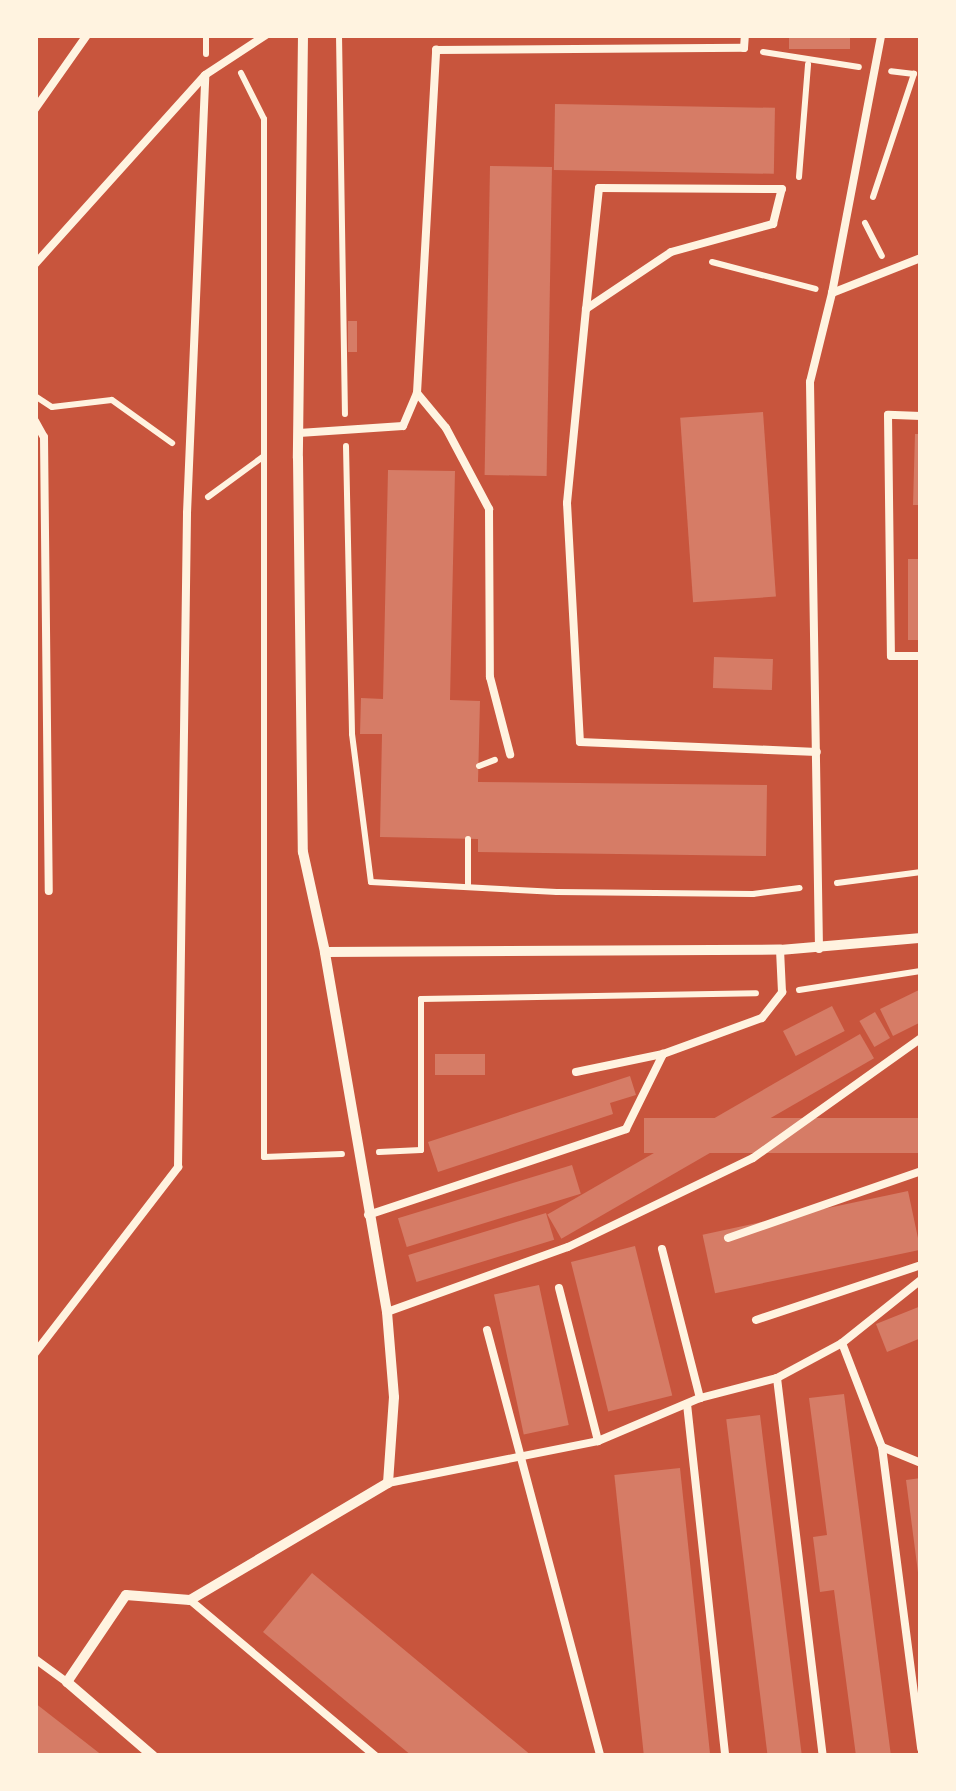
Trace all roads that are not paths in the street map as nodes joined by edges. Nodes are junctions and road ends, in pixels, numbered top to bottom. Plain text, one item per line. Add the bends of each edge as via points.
1 (87, 35) edge
2 (266, 35) edge
3 (303, 35) edge
4 (745, 35) edge
5 (881, 35) edge
6 (206, 75) junction
7 (35, 108) edge
8 (921, 258) edge
9 (35, 264) edge
10 (832, 293) junction
11 (586, 309) junction
12 (417, 393) junction
13 (921, 416) edge
14 (35, 421) edge
15 (299, 433) junction
16 (39, 437) edge
17 (921, 656) edge
18 (816, 752) junction
19 (510, 754) dead end
20 (49, 891) dead end
21 (921, 938) edge
22 (819, 949) junction
23 (780, 950) junction
24 (325, 952) junction
25 (921, 1038) edge
26 (663, 1054) junction
27 (576, 1072) dead end
28 (921, 1171) edge
29 (368, 1216) junction
30 (728, 1238) dead end
31 (662, 1249) dead end
32 (921, 1266) edge
33 (921, 1280) edge
34 (559, 1288) dead end
35 (387, 1312) junction
36 (756, 1320) dead end
37 (487, 1330) dead end
38 (842, 1342) junction
39 (35, 1353) edge
40 (777, 1378) junction
41 (700, 1398) junction
42 (687, 1404) junction
43 (598, 1441) junction
44 (882, 1448) junction
45 (521, 1456) junction
46 (921, 1463) edge
47 (388, 1483) junction
48 (190, 1600) junction
49 (35, 1659) edge
50 (67, 1682) junction
51 (921, 1748) edge
52 (153, 1756) edge
53 (375, 1756) edge
54 (600, 1756) edge
55 (724, 1756) edge
56 (824, 1756) edge

1 - 7 lane
2 - 6 lane
3 - 15 street
4 - 12 lane via 744,48 436,50
5 - 10 lane
6 - 9 lane
6 - 39 lane via 186,513 178,1167
8 - 10 lane
10 - 18 lane via 810,382
11 - 11 lane via 671,252 773,224 782,190 600,188
11 - 18 lane via 567,504 580,742
12 - 15 lane via 402,426
12 - 19 lane via 446,428 489,509 490,677
13 - 17 lane via 888,415 891,656
14 - 16 lane
15 - 24 street via 303,852
16 - 20 lane
18 - 22 lane
21 - 22 street
22 - 23 street
23 - 24 street
23 - 26 lane via 782,992 762,1018
24 - 29 street
25 - 35 lane via 752,1158 568,1247
26 - 27 lane
26 - 29 lane via 626,1129
28 - 30 lane
29 - 35 street
31 - 41 lane
32 - 36 lane
33 - 38 lane
34 - 43 lane
35 - 47 street via 394,1397
37 - 45 lane
38 - 40 lane
38 - 44 lane
40 - 41 lane
40 - 56 lane
41 - 42 lane
42 - 43 lane
42 - 55 lane
43 - 45 lane
44 - 46 lane
44 - 51 lane
45 - 47 lane
45 - 54 lane
47 - 48 street
48 - 50 street via 126,1595
48 - 53 lane
49 - 50 lane
50 - 52 street

